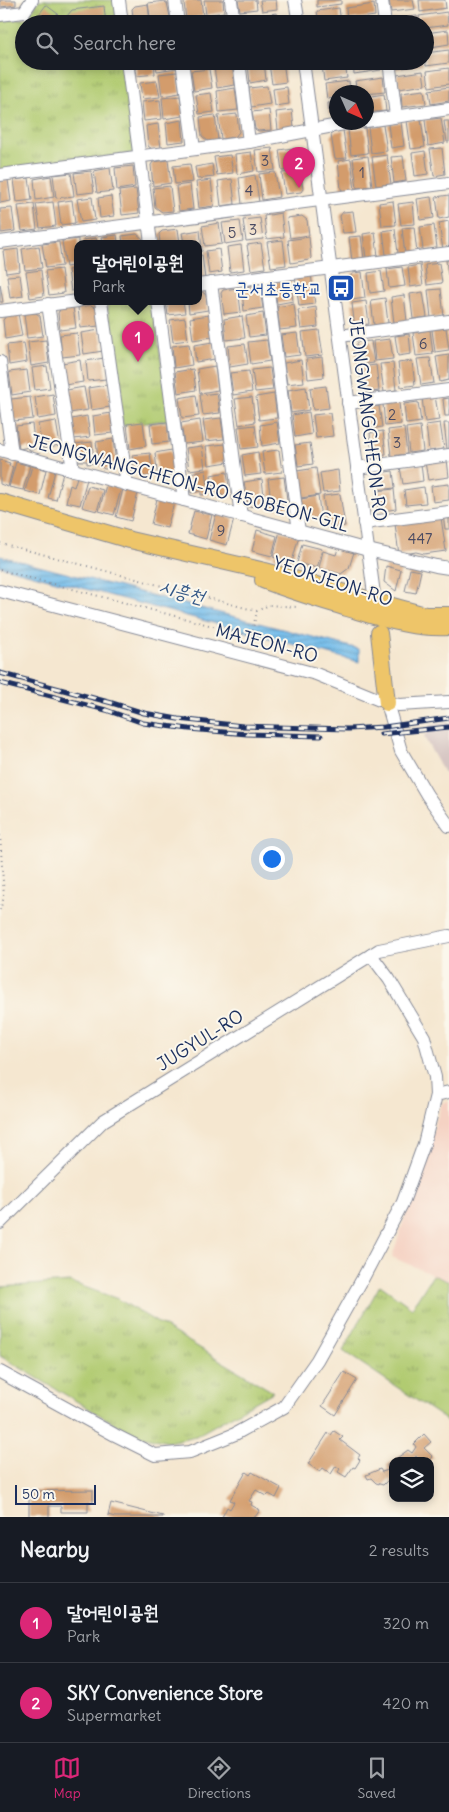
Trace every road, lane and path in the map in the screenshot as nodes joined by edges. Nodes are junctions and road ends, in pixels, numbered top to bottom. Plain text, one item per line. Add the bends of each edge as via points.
1 (32, 0) edge
2 (119, 0) edge
3 (175, 0) edge
4 (231, 0) edge
5 (296, 0) edge
6 (382, 0) edge
7 (0, 15) edge
8 (121, 15) edge
9 (177, 15) edge
10 (233, 15) edge
11 (297, 15) edge
12 (384, 15) edge
13 (128, 70) edge
14 (183, 70) edge
15 (240, 70) edge
16 (305, 70) edge
17 (390, 70) edge
18 (449, 109) edge
19 (396, 116) junction
20 (374, 120) edge
21 (329, 126) edge
22 (312, 129) junction
23 (249, 142) junction
24 (194, 149) junction
25 (139, 156) junction
26 (0, 175) edge
27 (449, 183) edge
28 (322, 200) junction
29 (148, 223) junction
30 (151, 240) edge
31 (0, 242) edge
32 (449, 253) edge
33 (331, 268) junction
34 (266, 276) junction
35 (205, 284) edge
36 (74, 301) edge
37 (48, 304) junction
38 (102, 305) edge
39 (159, 305) edge
40 (0, 311) edge
41 (449, 321) edge
42 (340, 336) junction
43 (0, 362) edge
44 (449, 390) edge
45 (348, 403) junction
46 (6, 452) edge
47 (449, 455) edge
48 (357, 468) junction
49 (72, 470) junction
50 (127, 485) junction
51 (184, 500) junction
52 (0, 502) edge
53 (449, 512) edge
54 (241, 516) junction
55 (364, 523) junction
56 (299, 532) junction
57 (0, 543) edge
58 (368, 550) junction
59 (449, 568) edge
60 (0, 570) edge
61 (0, 591) edge
62 (297, 607) dead end
63 (257, 611) junction
64 (449, 615) edge
65 (377, 617) junction
66 (449, 627) edge
67 (387, 702) junction
68 (449, 702) edge
69 (449, 826) edge
70 (0, 835) edge
71 (0, 910) edge
72 (449, 936) edge
73 (371, 955) junction
74 (449, 1092) edge
75 (436, 1095) junction
76 (0, 1223) edge
77 (0, 1372) edge

1 - 7 street via 24,12
2 - 8 street
3 - 9 street
4 - 10 street
5 - 11 street
6 - 12 street
13 - 25 street
14 - 24 street
15 - 23 street
16 - 22 street, JEONGWANGCHEON-RO
17 - 19 street
18 - 19 street
19 - 20 street
21 - 22 street
22 - 23 street
22 - 28 street, JEONGWANGCHEON-RO
23 - 24 street
24 - 25 street
25 - 26 street
25 - 29 street
27 - 28 street
28 - 29 street
28 - 33 street, JEONGWANGCHEON-RO
29 - 30 street
29 - 31 street
32 - 33 street
33 - 34 street
33 - 42 street, JEONGWANGCHEON-RO
34 - 35 street
34 - 56 street
35 - 54 street
36 - 37 street
37 - 40 street
37 - 49 street
38 - 50 street
39 - 51 street
41 - 42 street
42 - 45 street, JEONGWANGCHEON-RO
43 - 46 street
44 - 45 street
45 - 48 street, JEONGWANGCHEON-RO
46 - 49 street, JEONGWANGCHEON-RO 450BEON-GIL
47 - 48 street
48 - 55 street, JEONGWANGCHEON-RO
49 - 50 street, JEONGWANGCHEON-RO 450BEON-GIL
50 - 51 street, JEONGWANGCHEON-RO 450BEON-GIL
51 - 54 street, JEONGWANGCHEON-RO 450BEON-GIL
52 - 65 main road, YEOKJEON-RO via 130,540 207,558 298,594
53 - 55 street
54 - 56 street, JEONGWANGCHEON-RO 450BEON-GIL
55 - 58 street, JEONGWANGCHEON-RO
56 - 58 street, JEONGWANGCHEON-RO 450BEON-GIL
57 - 63 path
58 - 59 street, JEONGWANGCHEON-RO 450BEON-GIL
58 - 65 street, JEONGWANGCHEON-RO
60 - 63 path via 251,636
61 - 67 street, MAJEON-RO via 316,674
62 - 63 path via 269,604
64 - 65 main road, YEOKJEON-RO
65 - 66 main road, YEOKJEON-RO via 402,624
65 - 67 main road
67 - 68 street, MAJEON-RO via 399,705
67 - 69 street via 401,751
70 - 71 path via 4,897
72 - 73 street, JUGYUL-RO via 379,950
73 - 75 street via 424,1037 435,1077
73 - 76 street, JUGYUL-RO via 103,1121
74 - 75 street
75 - 77 street via 424,1144 402,1202 317,1360 284,1407 235,1434 190,1452 155,1455

